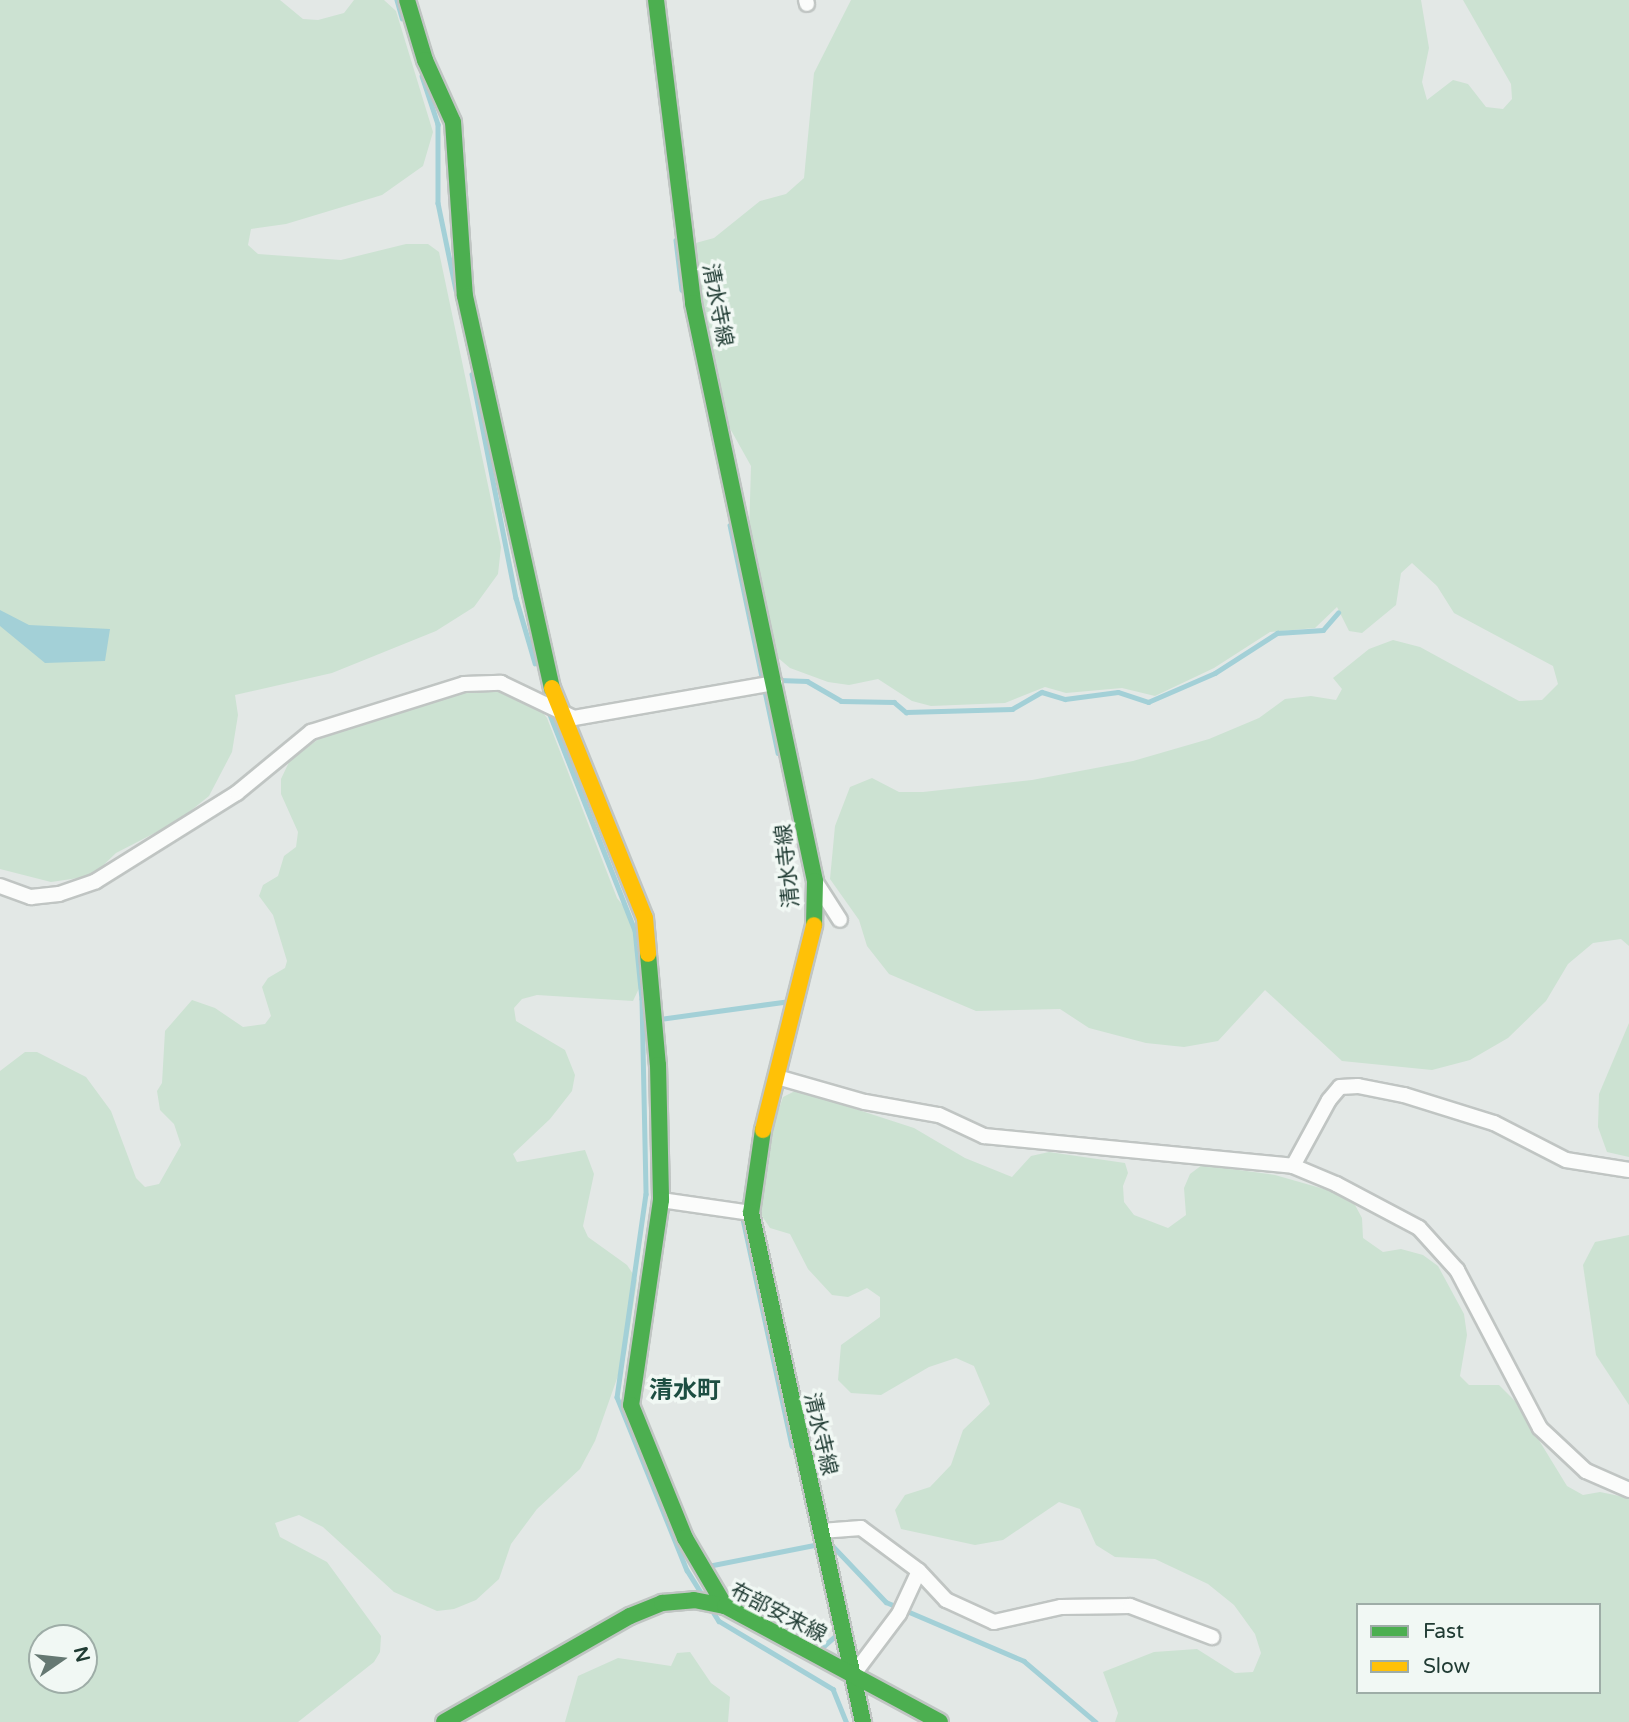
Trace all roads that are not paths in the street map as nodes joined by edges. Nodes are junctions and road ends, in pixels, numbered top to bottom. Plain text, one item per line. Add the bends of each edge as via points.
1 (407, 0) edge
2 (656, 0) edge
3 (775, 683) junction
4 (560, 709) junction
5 (815, 881) junction
6 (0, 886) edge
7 (840, 920) dead end
8 (778, 1077) junction
9 (1293, 1166) junction
10 (1629, 1171) edge
11 (661, 1200) junction
12 (751, 1213) junction
13 (1629, 1490) edge
14 (821, 1531) junction
15 (919, 1571) junction
16 (725, 1606) junction
17 (1212, 1637) dead end
18 (853, 1675) junction
19 (862, 1721) edge
20 (444, 1722) edge
21 (940, 1722) edge

1 - 4 main road via 425,60 453,122 465,296 496,452 548,678
2 - 3 main road, 清水寺線 via 693,303
3 - 4 street via 574,718
3 - 5 main road, 清水寺線
4 - 6 street via 500,683 464,684 311,732 237,793 96,881 59,894 31,897
4 - 11 main road via 645,918 658,1065
5 - 7 street
5 - 8 main road, 清水寺線 via 814,933
8 - 9 street via 865,1102 939,1115 984,1136
8 - 12 main road, 清水寺線 via 759,1145
9 - 10 street via 1329,1100 1340,1087 1358,1086 1494,1123 1566,1160
9 - 13 street via 1419,1228 1457,1270 1540,1428 1586,1471
11 - 12 street
11 - 16 main road via 631,1405 685,1538
12 - 14 main road, 清水寺線
14 - 15 street via 861,1528
14 - 18 main road, 清水寺線
15 - 17 street via 946,1600 994,1622 1062,1607 1130,1606
15 - 18 street via 899,1614
16 - 18 main road, 布部安来線
16 - 20 main road, 布部安来線 via 694,1600 662,1603 630,1616
18 - 19 main road, 清水寺線
18 - 21 main road, 布部安来線

